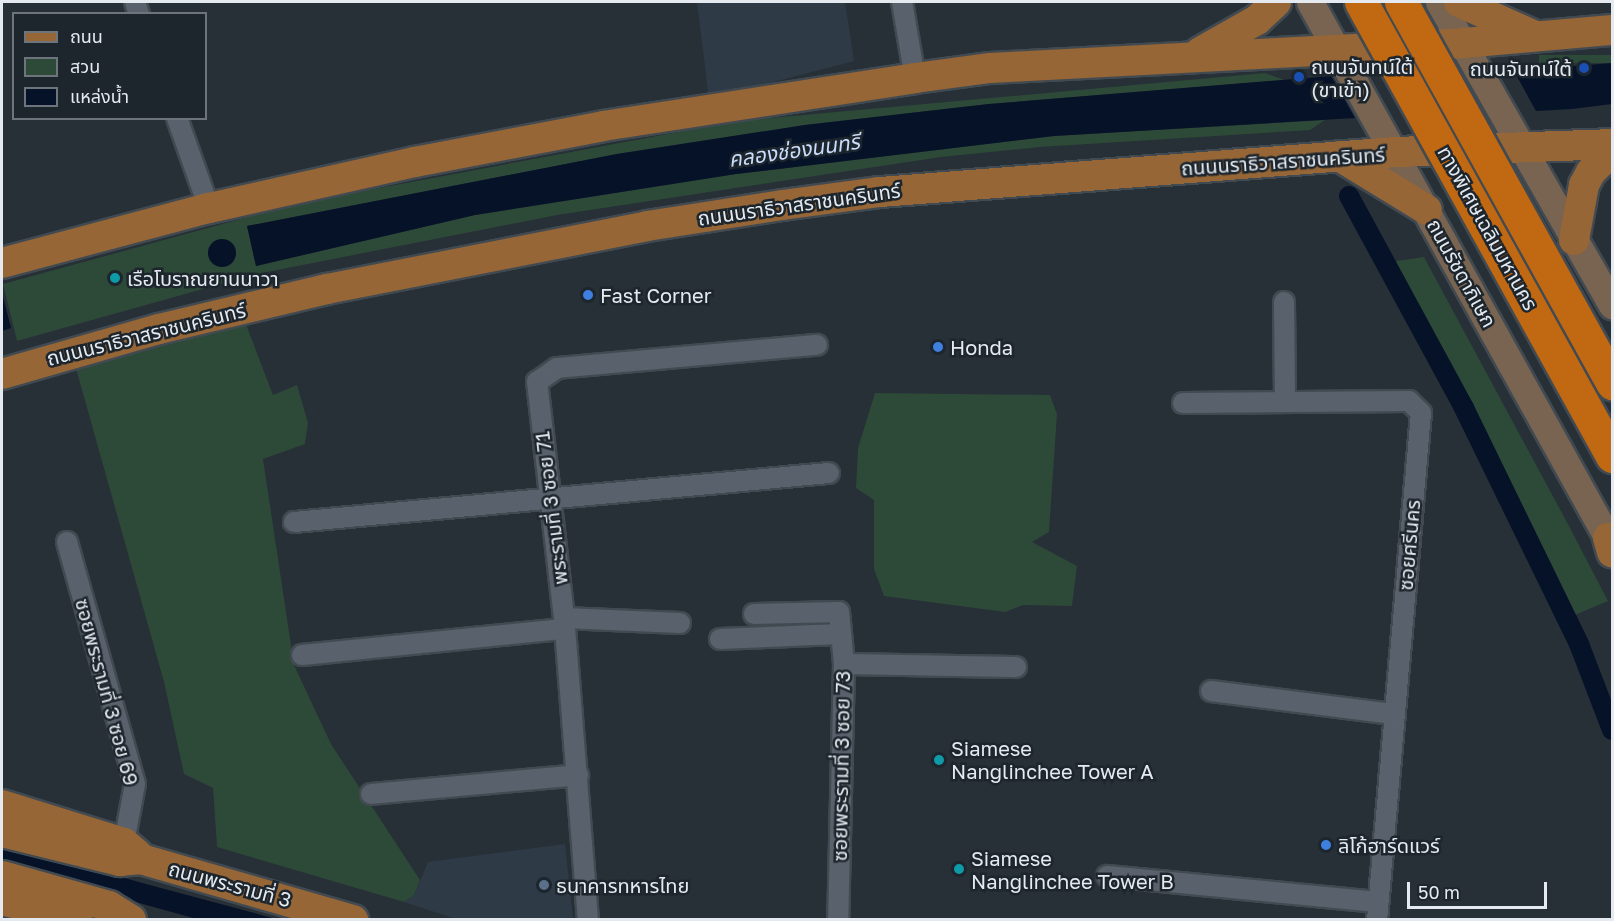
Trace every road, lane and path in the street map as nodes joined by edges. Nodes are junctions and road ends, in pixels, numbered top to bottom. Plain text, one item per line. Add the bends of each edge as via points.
1 (902, 2) edge
2 (1276, 2) edge
3 (1310, 2) edge
4 (1362, 2) edge
5 (1401, 2) edge
6 (1439, 2) edge
7 (1460, 2) edge
8 (1612, 30) edge
9 (1539, 37) junction
10 (1463, 43) junction
11 (1336, 48) junction
12 (1192, 56) junction
13 (915, 78) junction
14 (178, 120) edge
15 (1612, 144) edge
16 (1523, 149) junction
17 (1612, 151) edge
18 (1396, 152) junction
19 (1340, 156) junction
20 (208, 208) junction
21 (1426, 210) junction
22 (1574, 240) junction
23 (2, 263) edge
24 (1284, 302) dead end
25 (1612, 304) edge
26 (817, 345) dead end
27 (2, 374) edge
28 (1612, 383) edge
29 (1286, 402) junction
30 (1183, 403) dead end
31 (1612, 456) edge
32 (829, 472) dead end
33 (550, 495) junction
34 (294, 522) dead end
35 (67, 542) dead end
36 (1611, 545) edge
37 (754, 614) dead end
38 (680, 623) dead end
39 (564, 624) junction
40 (841, 634) junction
41 (720, 639) dead end
42 (302, 655) dead end
43 (844, 664) junction
44 (1016, 667) dead end
45 (1211, 691) dead end
46 (1394, 714) junction
47 (578, 775) junction
48 (371, 794) dead end
49 (2, 805) edge
50 (2, 832) edge
51 (133, 851) junction
52 (2, 876) edge
53 (1107, 876) dead end
54 (2, 900) edge
55 (1377, 911) edge
56 (76, 920) edge
57 (131, 920) edge
58 (353, 920) edge
59 (588, 920) edge
60 (838, 920) edge

1 - 13 street
2 - 12 main road via 1257,20
3 - 11 main road, ถนนรัชดาภิเษก
4 - 31 highway, ทางพิเศษเฉลิมมหานคร, bridge
5 - 28 highway, ทางพิเศษเฉลิมมหานคร, bridge
6 - 10 main road
7 - 9 main road
8 - 9 main road
9 - 10 main road
10 - 11 main road
10 - 16 main road
11 - 12 main road
11 - 18 main road, ถนนรัชดาภิเษก
12 - 13 main road via 990,68
13 - 20 main road via 516,142
14 - 20 street
15 - 16 main road, ถนนนราธิวาสราชนครินทร์
16 - 18 main road, ถนนนราธิวาสราชนครินทร์
16 - 22 main road
17 - 22 main road via 1584,185
18 - 19 main road, ถนนนราธิวาสราชนครินทร์
18 - 21 main road, ถนนรัชดาภิเษก
19 - 21 main road
19 - 27 main road, ถนนนราธิวาสราชนครินทร์ via 880,192 646,226 327,289
20 - 23 main road
21 - 36 main road, ถนนรัชดาภิเษก
22 - 25 main road
24 - 29 street
26 - 33 street, พระรามที่ 3 ซอย 71 via 556,368 545,373 537,382
29 - 30 street, ซอยศรีนคร
29 - 46 street, ซอยศรีนคร via 1409,401 1421,413
32 - 33 street
33 - 34 street
33 - 39 street, พระรามที่ 3 ซอย 71
35 - 51 street, ซอยพระรามที่ 3 ซอย 69 via 135,784
37 - 40 street, ซอยพระรามที่ 3 ซอย 73 via 839,612
38 - 39 street
39 - 42 street
39 - 47 street, พระรามที่ 3 ซอย 71
40 - 41 street
40 - 43 street, ซอยพระรามที่ 3 ซอย 73
43 - 44 street
43 - 60 street, ซอยพระรามที่ 3 ซอย 73
45 - 46 street
46 - 55 street, ซอยศรีนคร
47 - 48 street
47 - 59 street, พระรามที่ 3 ซอย 71
49 - 51 main road, ถนนพระรามที่ 3
50 - 51 main road, ถนนพระรามที่ 3 via 120,861
51 - 58 main road, ถนนพระรามที่ 3
52 - 57 main road via 110,906
53 - 55 street
54 - 56 main road

